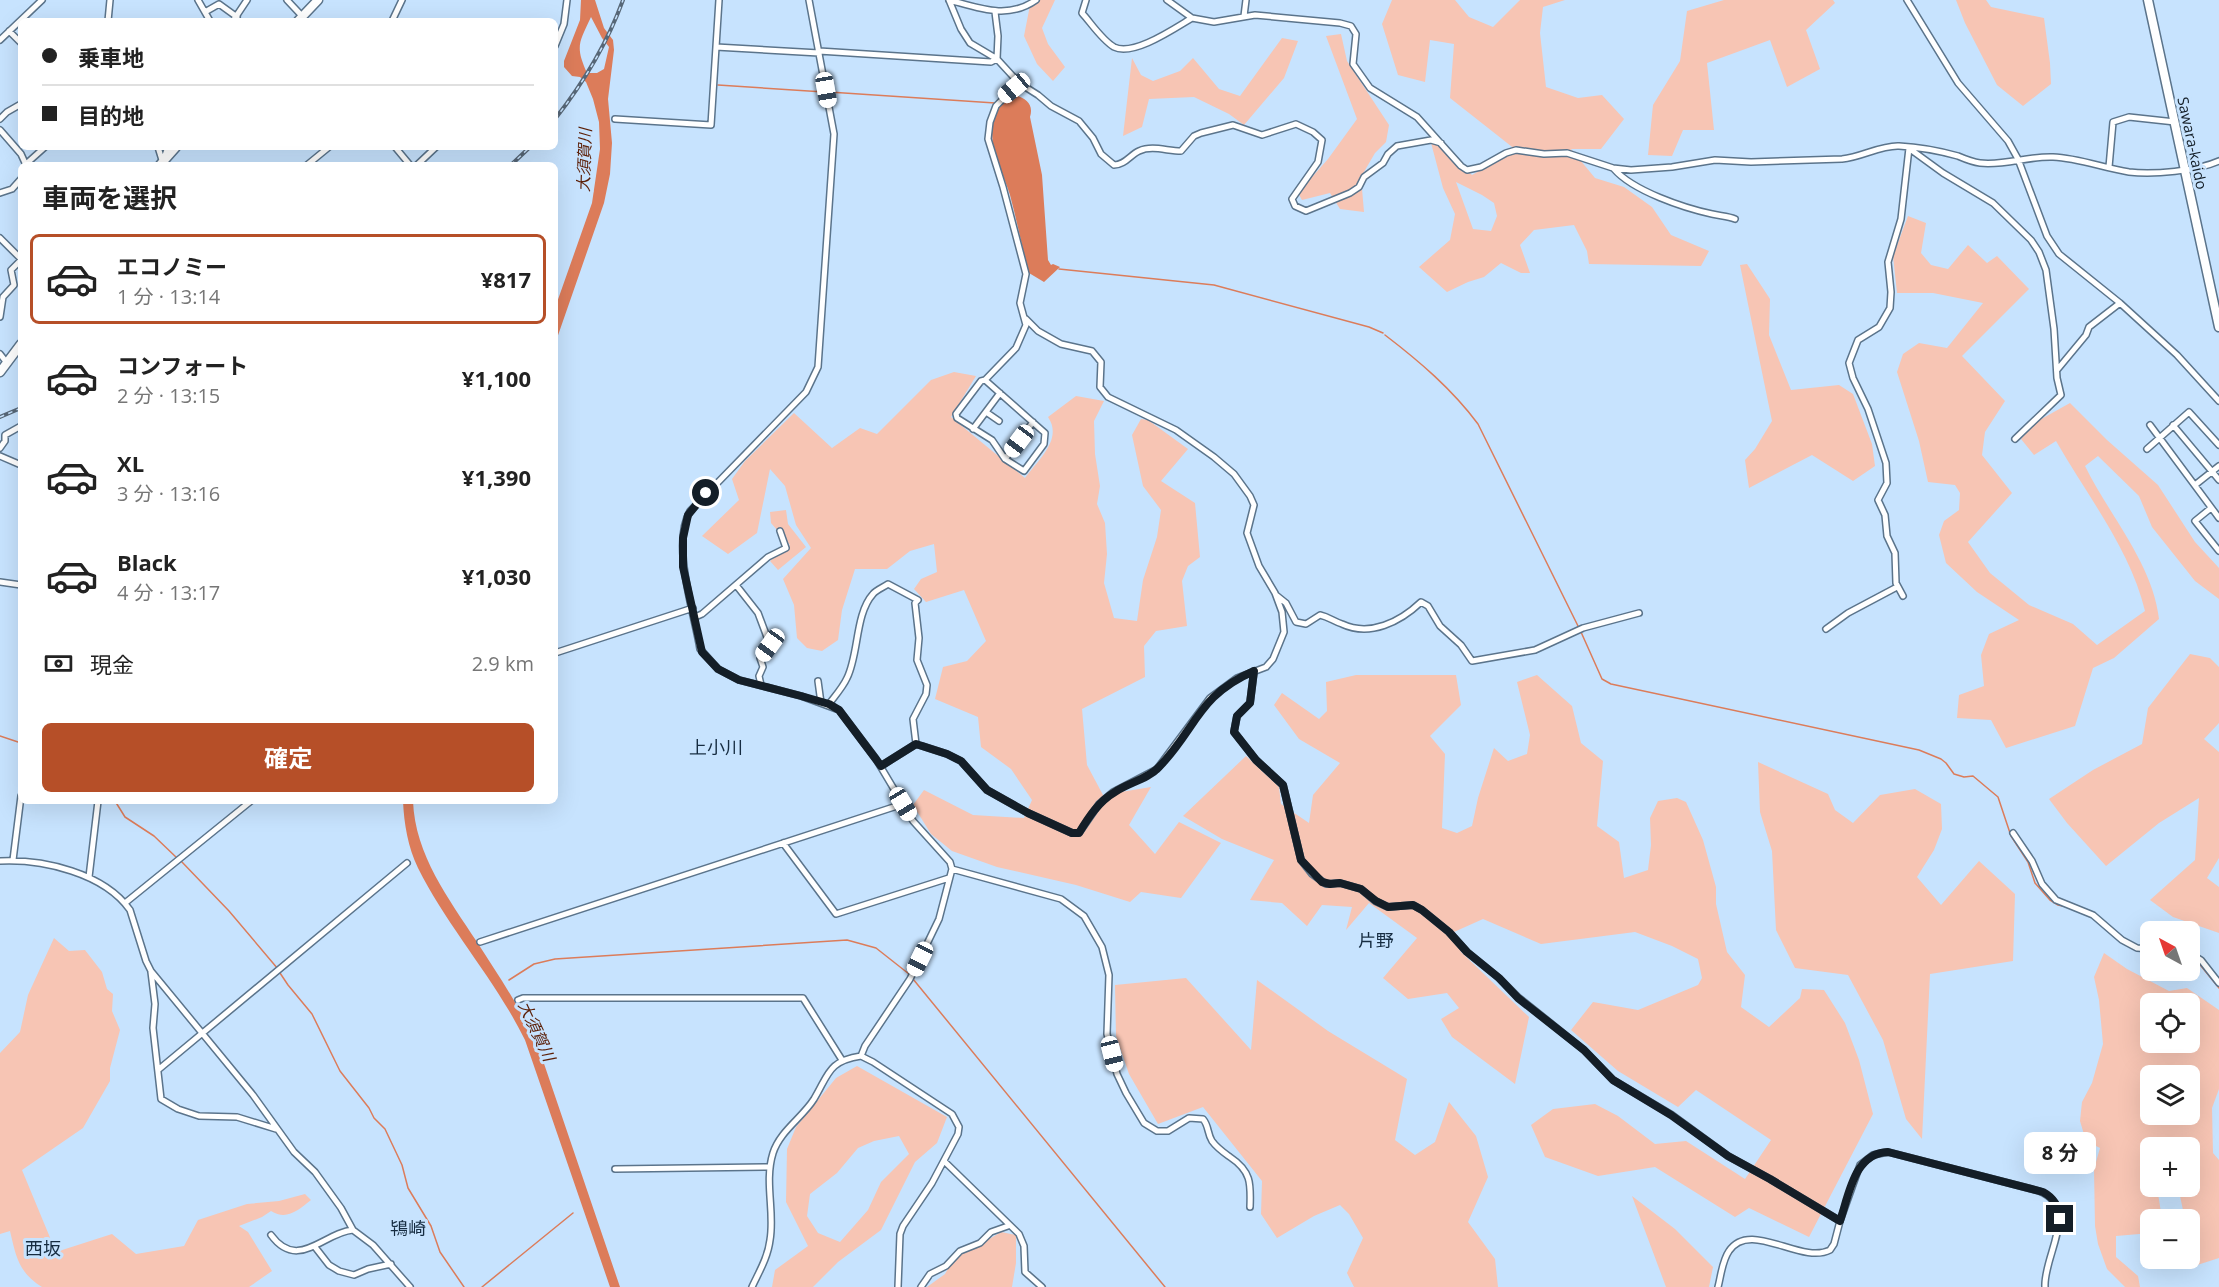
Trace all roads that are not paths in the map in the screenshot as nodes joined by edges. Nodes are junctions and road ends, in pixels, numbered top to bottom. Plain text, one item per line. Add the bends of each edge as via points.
1 (42, 0) edge
2 (110, 0) edge
3 (198, 0) edge
4 (247, 0) edge
5 (288, 0) edge
6 (318, 0) edge
7 (402, 0) edge
8 (567, 0) edge
9 (719, 0) edge
10 (809, 0) edge
11 (949, 0) edge
12 (1036, 0) edge
13 (1086, 0) edge
14 (1167, 0) edge
15 (1246, 0) edge
16 (1907, 0) edge
17 (2148, 0) edge
18 (204, 12) junction
19 (995, 12) junction
20 (1244, 16) junction
21 (23, 18) edge
22 (108, 18) edge
23 (208, 18) edge
24 (234, 18) edge
25 (236, 18) edge
26 (300, 18) edge
27 (302, 18) edge
28 (393, 18) edge
29 (1192, 18) junction
30 (18, 23) edge
31 (9, 31) junction
32 (558, 39) edge
33 (0, 40) edge
34 (18, 40) edge
35 (716, 47) junction
36 (819, 52) junction
37 (997, 58) junction
38 (1019, 82) junction
39 (18, 106) edge
40 (0, 119) edge
41 (615, 119) dead end
42 (2175, 122) junction
43 (0, 130) edge
44 (1442, 143) junction
45 (1909, 148) junction
46 (42, 150) edge
47 (173, 150) edge
48 (325, 150) edge
49 (398, 150) edge
50 (433, 150) edge
51 (2018, 159) junction
52 (2219, 161) edge
53 (25, 162) edge
54 (29, 162) edge
55 (163, 162) edge
56 (311, 162) edge
57 (408, 162) edge
58 (420, 162) edge
59 (2109, 167) junction
60 (1613, 168) junction
61 (2186, 169) junction
62 (18, 182) edge
63 (0, 192) edge
64 (1735, 219) dead end
65 (0, 238) edge
66 (18, 257) edge
67 (18, 263) edge
68 (2219, 297) edge
69 (2120, 303) junction
70 (2214, 305) junction
71 (0, 317) edge
72 (1026, 320) junction
73 (2219, 327) edge
74 (18, 348) edge
75 (0, 354) edge
76 (7, 363) junction
77 (2057, 370) junction
78 (0, 372) edge
79 (985, 380) junction
80 (1000, 393) junction
81 (2219, 400) edge
82 (986, 412) junction
83 (999, 421) dead end
84 (1033, 422) junction
85 (2150, 425) dead end
86 (2174, 425) junction
87 (18, 428) edge
88 (974, 429) junction
89 (2159, 438) junction
90 (2014, 439) dead end
91 (2219, 445) edge
92 (0, 448) edge
93 (2147, 449) dead end
94 (0, 456) edge
95 (1005, 459) junction
96 (18, 464) edge
97 (2219, 465) edge
98 (2212, 471) junction
99 (2219, 480) edge
100 (2195, 485) junction
101 (2211, 508) junction
102 (2219, 518) edge
103 (780, 531) dead end
104 (2219, 551) edge
105 (0, 582) edge
106 (18, 585) edge
107 (736, 585) junction
108 (1897, 587) junction
109 (1275, 594) junction
110 (1903, 596) dead end
111 (693, 608) junction
112 (1639, 613) dead end
113 (695, 617) junction
114 (1826, 629) dead end
115 (558, 652) edge
116 (1254, 671) junction
117 (818, 681) dead end
118 (760, 685) junction
119 (821, 703) junction
120 (829, 704) junction
121 (916, 744) junction
122 (881, 766) junction
123 (20, 804) edge
124 (98, 804) edge
125 (247, 804) edge
126 (903, 804) junction
127 (2013, 832) dead end
128 (783, 843) junction
129 (13, 860) junction
130 (0, 861) edge
131 (407, 863) dead end
132 (952, 869) junction
133 (89, 877) junction
134 (949, 878) junction
135 (125, 903) junction
136 (480, 942) dead end
137 (2140, 948) edge
138 (2200, 959) edge
139 (151, 971) junction
140 (2219, 983) edge
141 (518, 1000) dead end
142 (202, 1034) junction
143 (861, 1056) junction
144 (842, 1060) junction
145 (158, 1070) junction
146 (278, 1130) junction
147 (944, 1161) junction
148 (770, 1167) junction
149 (615, 1169) dead end
150 (1250, 1207) dead end
151 (1840, 1221) junction
152 (1008, 1226) junction
153 (353, 1230) junction
154 (272, 1235) dead end
155 (315, 1247) junction
156 (391, 1264) junction
157 (410, 1287) edge
158 (752, 1287) edge
159 (898, 1287) edge
160 (921, 1287) edge
161 (1042, 1287) edge
162 (1718, 1287) edge
163 (2045, 1287) edge

1 - 21 street
2 - 22 street
3 - 18 street
4 - 25 street
5 - 26 street
6 - 27 highway
7 - 28 street
8 - 32 street
9 - 35 street
10 - 36 street
11 - 19 street
11 - 37 street via 970,43
12 - 19 street via 1019,10
13 - 29 street via 1082,13 1109,44 1123,50
14 - 29 street
15 - 20 street
16 - 51 street via 1958,83 2003,134
17 - 42 highway, Sawara-kaido
18 - 23 street
18 - 24 street via 219,4
19 - 37 street
20 - 29 street via 1214,22
20 - 44 street via 1351,26 1356,34 1353,64 1370,88 1417,117
30 - 31 street
31 - 33 street
31 - 34 street
35 - 36 street
35 - 41 street via 711,125
36 - 37 street via 991,62
36 - 111 street via 834,134 818,367 806,392 688,515 683,567
37 - 38 street
38 - 44 street via 1050,106 1079,121 1101,154 1114,165 1150,148 1182,151 1194,136 1233,125 1262,135 1293,124 1304,127 1322,140 1317,162 1292,199 1295,206 1306,211 1359,187 1364,177 1397,146 1431,140
38 - 72 street via 996,106 988,139 1026,274 1020,303
39 - 40 street
42 - 59 street via 2130,117 2113,122
42 - 61 highway, Sawara-kaido
43 - 53 street
44 - 60 street via 1467,170 1516,150 1567,153
45 - 51 street via 1988,164
45 - 60 street via 1884,148 1857,158 1715,160 1631,170
45 - 77 street via 1993,203 2035,246 2046,270
45 - 108 street via 1901,219 1888,262 1890,309 1880,327 1857,340 1849,363 1886,464 1887,483 1878,500 1894,553
46 - 54 street
47 - 55 highway
48 - 56 street
49 - 57 street
50 - 58 street
51 - 59 street via 2056,157
51 - 69 street via 2059,254
52 - 61 street via 2205,168
59 - 61 street via 2158,173
60 - 64 street via 1651,194
61 - 70 highway, Sawara-kaido
62 - 63 street via 12,189
65 - 66 street
67 - 71 street via 11,270 14,285 3,297
68 - 70 street
69 - 77 street via 2089,327
69 - 81 street
70 - 73 highway, Sawara-kaido
72 - 79 street via 1016,348
72 - 109 street via 1061,344 1092,351 1101,362 1100,387 1108,397 1176,430 1234,474 1254,505 1247,533 1258,566
74 - 76 highway
75 - 76 street
76 - 78 highway
77 - 90 street via 2061,395
79 - 80 street
79 - 88 street via 956,414
80 - 82 street
80 - 84 street
82 - 83 street
82 - 88 street
84 - 95 street
84 - 95 street via 1045,433 1044,444 1028,468 1024,471
85 - 89 street
86 - 89 street
86 - 91 street via 2189,412
86 - 98 street
87 - 92 street via 5,435
88 - 95 street via 992,440
89 - 93 street
89 - 100 street
94 - 96 street
97 - 98 street
98 - 99 street
98 - 100 street
100 - 101 street
101 - 102 street
101 - 104 street via 2195,522
103 - 107 street via 786,548 768,557
105 - 106 street
107 - 113 street
107 - 118 street via 758,613 770,645 760,658
108 - 110 street
108 - 114 street
109 - 112 street via 1286,603 1296,622 1306,624 1320,615 1357,629 1399,620 1421,602 1472,661 1535,650 1583,628
109 - 116 street via 1284,632 1273,659 1266,667
111 - 113 street
111 - 115 street
113 - 118 street via 700,649 707,658 728,676
116 - 121 street via 1210,698 1157,769 1113,792 1099,804 1079,833 1028,813 987,790 961,761
116 - 151 street via 1250,703 1237,716 1234,732 1283,785 1301,860 1312,874 1326,884 1361,889 1388,907 1413,905 1422,910 1518,998 1584,1050 1613,1080 1728,1156
117 - 119 street
118 - 119 street
119 - 120 street
120 - 121 street via 847,679 856,650 857,630 868,602 888,584 918,600 917,660 927,685 913,719
120 - 122 street via 839,710
121 - 122 street
122 - 126 street
123 - 129 street
124 - 133 street
125 - 135 street
126 - 128 street
126 - 132 street via 920,829 947,856
127 - 137 street via 2042,884 2056,900 2093,915 2122,940
128 - 134 street via 836,914
128 - 136 street
129 - 130 street
129 - 133 street
131 - 142 street
132 - 134 street
132 - 150 street via 1061,898 1084,916 1102,947 1109,975 1107,1035 1126,1093 1144,1123 1157,1131 1168,1131 1189,1118 1203,1119 1213,1142 1246,1173 1251,1184
133 - 135 street
134 - 143 street via 939,919 915,969
135 - 139 street
138 - 140 street
139 - 142 street
139 - 145 street
141 - 144 street via 803,998
142 - 145 street
142 - 146 street
143 - 144 street
143 - 147 street via 955,1118 959,1131
144 - 148 street via 828,1072 807,1109 777,1144
145 - 146 street via 161,1099 178,1109 199,1116 237,1117
146 - 153 street via 315,1172
147 - 152 street
147 - 159 street via 901,1230
148 - 149 street
148 - 158 street via 771,1240
151 - 162 street via 1834,1244 1827,1252 1804,1252 1751,1239 1736,1244 1725,1258
151 - 163 street via 1860,1165 1877,1153 1888,1152 2039,1191 2054,1202 2060,1219
152 - 160 street via 960,1251 946,1266 930,1274
152 - 161 street via 1023,1241 1025,1272
153 - 155 street via 337,1233
153 - 156 street
154 - 155 street via 277,1243 293,1251
155 - 156 street via 329,1265 354,1275
156 - 157 street

